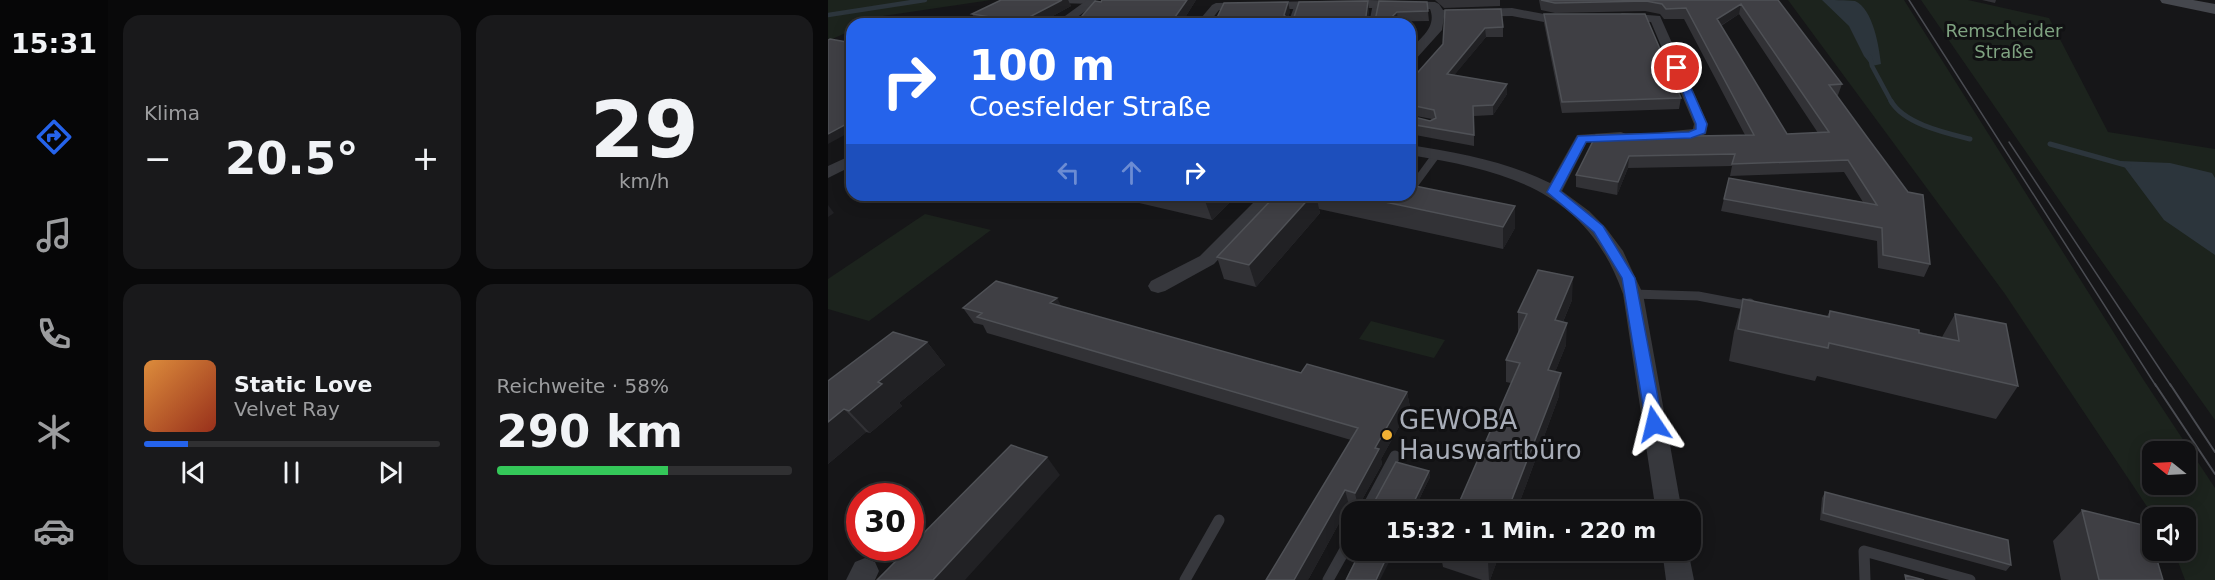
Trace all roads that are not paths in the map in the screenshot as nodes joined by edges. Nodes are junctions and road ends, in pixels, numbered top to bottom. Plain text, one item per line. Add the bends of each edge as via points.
1 (1057, 0) edge
2 (2168, 0) edge
3 (1093, 2) joint
4 (1376, 4) junction
5 (1298, 5) junction
6 (2215, 9) edge
7 (1438, 14) junction
8 (1069, 18) edge
9 (1207, 18) edge
10 (1293, 18) edge
11 (1373, 18) edge
12 (1586, 18) edge
13 (1607, 18) edge
14 (1416, 51) edge
15 (1658, 136) edge
16 (1636, 137) edge
17 (1416, 151) edge
18 (1436, 155) junction
19 (846, 163) edge
20 (828, 173) edge
21 (1416, 182) edge
22 (1553, 192) junction
23 (1265, 201) edge
24 (1158, 286) dead end
25 (1633, 294) junction
26 (1750, 303) edge
27 (1395, 456) dead end
28 (1371, 501) edge
29 (1667, 501) edge
30 (1219, 520) dead end
31 (1341, 557) edge
32 (1677, 561) edge
33 (1185, 580) edge
34 (1328, 580) edge
35 (1680, 580) edge
36 (1864, 580) edge
37 (1970, 580) edge

1 - 3 lane
2 - 6 main road
3 - 8 street
4 - 5 street
4 - 7 street via 1420,3 1435,6
4 - 11 lane
5 - 9 street via 1216,7
5 - 10 lane
7 - 12 street via 1512,12 1554,20
7 - 14 street via 1436,30
13 - 15 street via 1656,19 1701,124 1701,131 1691,135
16 - 22 street via 1582,138
17 - 18 street
18 - 21 lane
18 - 22 street via 1501,168
19 - 20 street
22 - 25 street via 1599,229
23 - 24 street via 1207,260
25 - 26 lane
25 - 29 street
27 - 28 lane
30 - 33 lane
31 - 34 lane
32 - 35 street
36 - 37 lane via 1864,551

